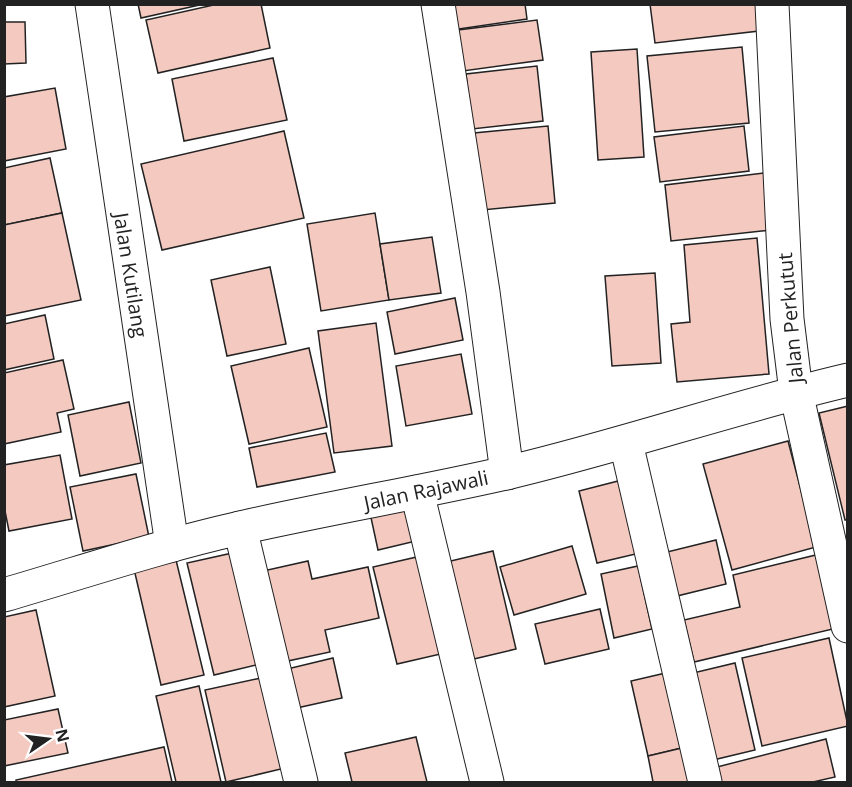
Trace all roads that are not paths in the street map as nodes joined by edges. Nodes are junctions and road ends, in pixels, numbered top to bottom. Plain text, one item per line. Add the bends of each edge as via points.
1 (92, 4) edge
2 (438, 4) edge
3 (772, 4) edge
4 (848, 380) edge
5 (796, 392) junction
6 (626, 443) junction
7 (507, 473) junction
8 (417, 492) junction
9 (240, 528) junction
10 (172, 545) junction
11 (4, 595) edge
12 (848, 626) edge
13 (301, 783) edge
14 (487, 783) edge
15 (705, 783) edge

1 - 10 street, Jalan Kutilang
2 - 7 street
3 - 5 street, Jalan Perkutut via 787,319
4 - 5 street, Jalan Rajawali
5 - 6 street, Jalan Rajawali
5 - 12 street, Jalan Perkutut
6 - 7 street, Jalan Rajawali
6 - 15 street
7 - 8 street, Jalan Rajawali
8 - 9 street, Jalan Rajawali
8 - 14 street
9 - 10 street, Jalan Rajawali
9 - 13 street
10 - 11 street, Jalan Rajawali

